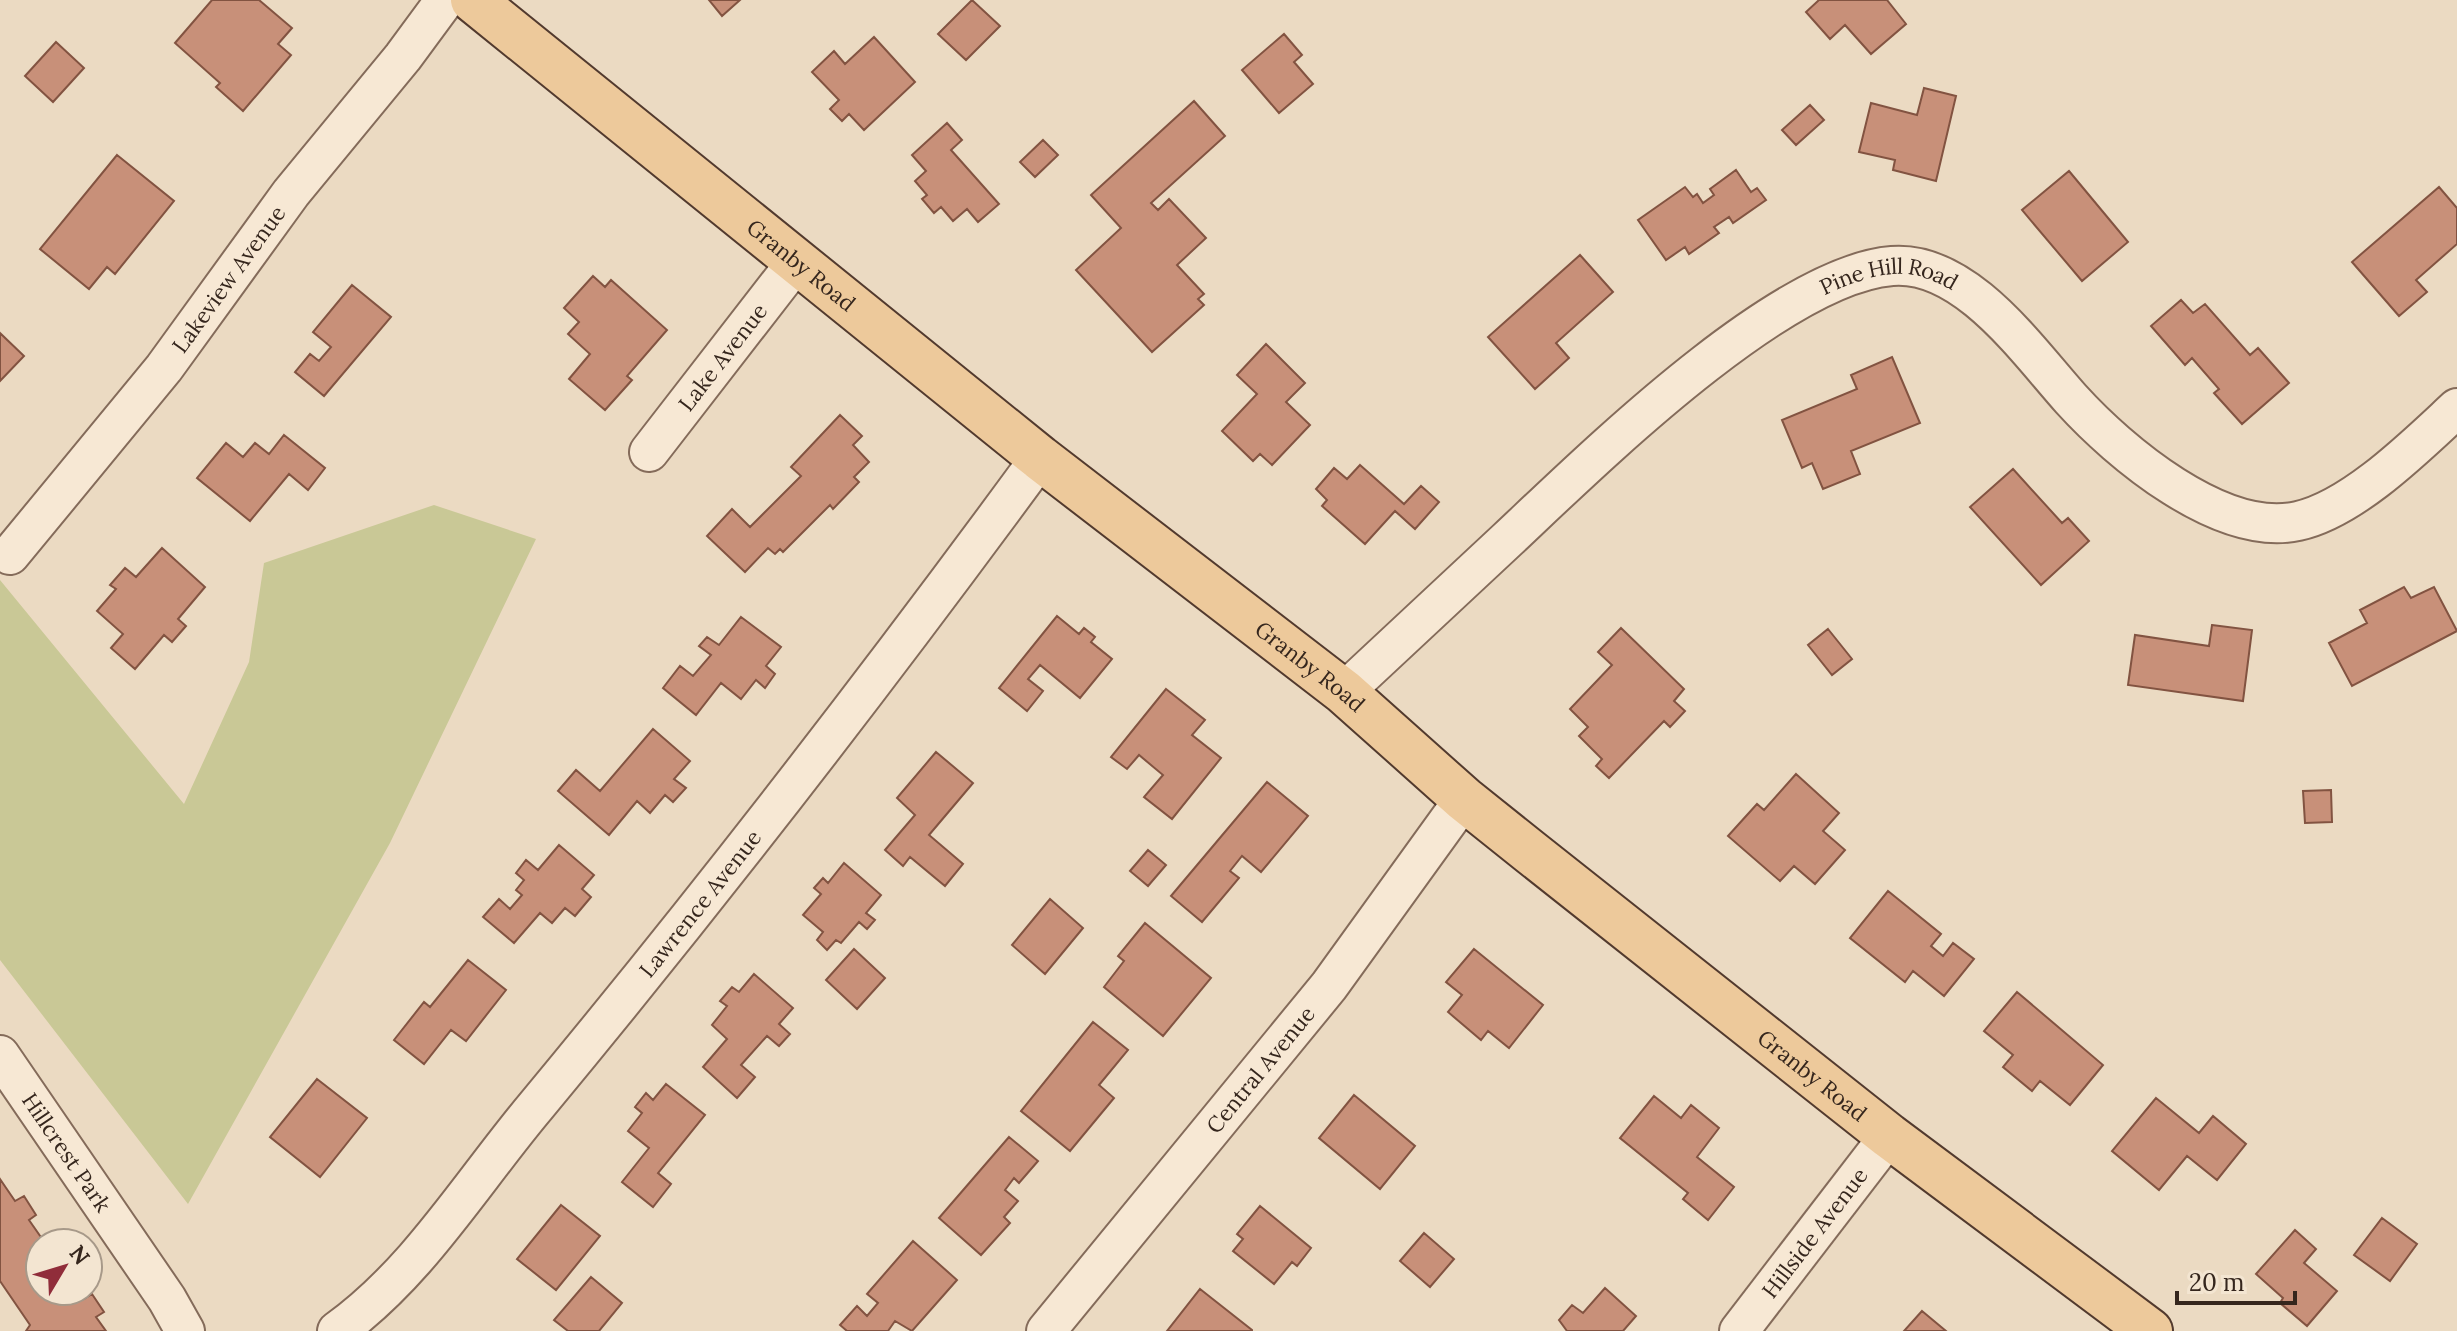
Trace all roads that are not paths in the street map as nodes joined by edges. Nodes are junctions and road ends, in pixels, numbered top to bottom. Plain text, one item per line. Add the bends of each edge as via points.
1 (445, 0) edge
2 (473, 0) edge
3 (797, 261) junction
4 (2457, 408) edge
5 (649, 452) dead end
6 (1040, 458) junction
7 (10, 555) dead end
8 (1344, 692) junction
9 (1464, 799) junction
10 (0, 1055) edge
11 (1889, 1136) junction
12 (185, 1331) edge
13 (337, 1331) edge
14 (1046, 1331) edge
15 (1739, 1331) edge
16 (2150, 1331) edge

1 - 7 street, Lakeview Avenue via 291,193 164,368
2 - 3 main road, Granby Road
3 - 5 street, Lake Avenue
3 - 6 main road, Granby Road
4 - 8 street, Pine Hill Road via 2413,448 2327,511 2296,522 2247,518 2196,500 2122,446 1988,308 1942,276 1918,266 1864,271 1805,296 1699,370 1560,490
6 - 8 main road, Granby Road
6 - 13 street, Lawrence Avenue via 732,866 411,1265 369,1308
8 - 9 main road, Granby Road
9 - 11 main road, Granby Road
9 - 14 street, Central Avenue via 1329,986
10 - 12 street, Hillcrest Park
11 - 15 street, Hillside Avenue
11 - 16 main road, Granby Road

